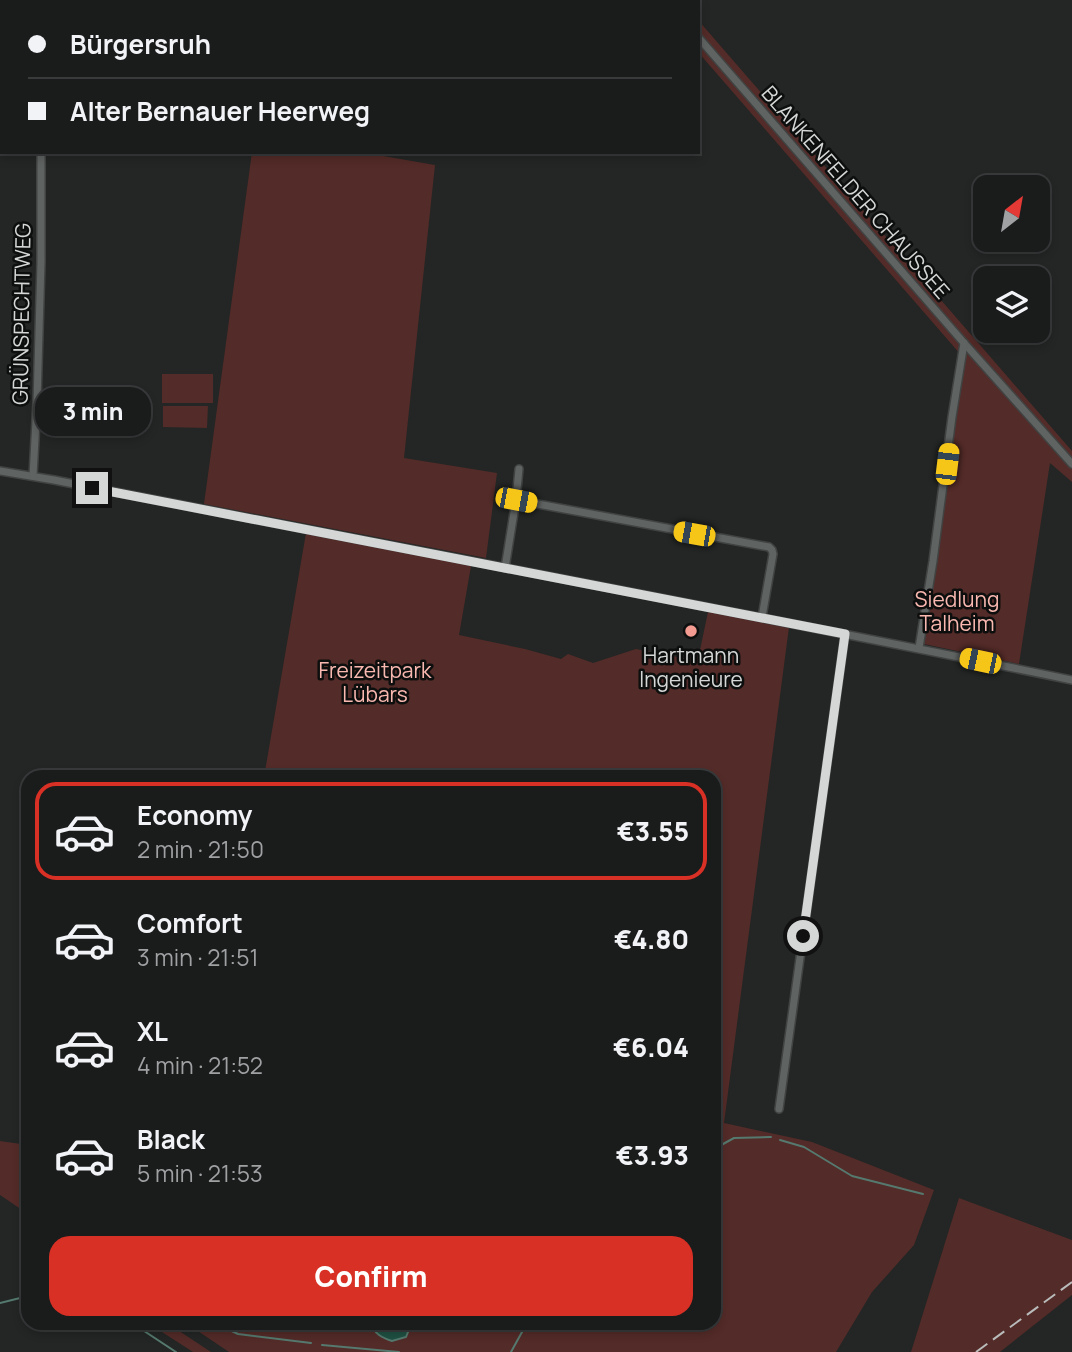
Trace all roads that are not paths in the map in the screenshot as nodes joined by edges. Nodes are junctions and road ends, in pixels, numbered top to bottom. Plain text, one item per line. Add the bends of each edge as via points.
1 (700, 39) edge
2 (41, 154) edge
3 (964, 343) junction
4 (1072, 464) edge
5 (519, 468) dead end
6 (0, 471) edge
7 (33, 476) junction
8 (516, 500) junction
9 (505, 568) junction
10 (762, 617) junction
11 (845, 634) junction
12 (919, 648) junction
13 (1072, 680) edge
14 (779, 1109) dead end

1 - 3 street, BLANKENFELDER CHAUSSEE
2 - 7 street, GRÜNSPECHTWEG
3 - 4 street, BLANKENFELDER CHAUSSEE
3 - 12 street
5 - 8 street
6 - 7 street
7 - 9 street
8 - 9 street
8 - 10 street via 769,547 773,554
9 - 10 street
10 - 11 street
11 - 12 street
11 - 14 street
12 - 13 street

